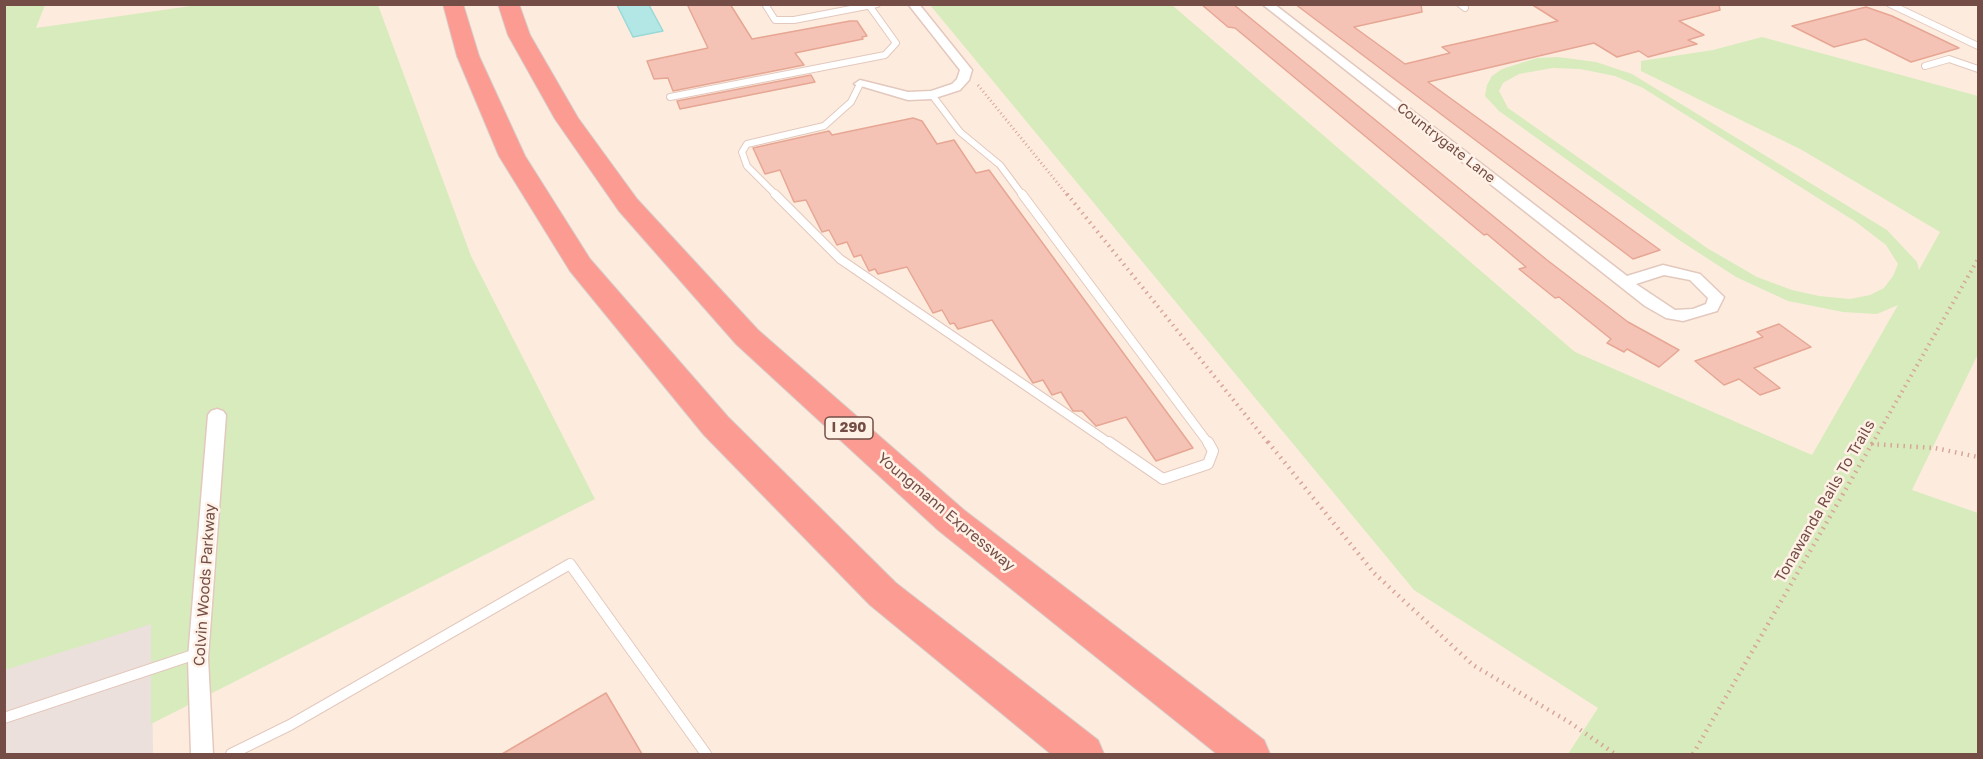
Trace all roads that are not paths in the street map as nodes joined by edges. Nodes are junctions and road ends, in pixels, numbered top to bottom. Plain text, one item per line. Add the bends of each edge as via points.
1 (453, 4) edge
2 (508, 4) edge
3 (765, 4) edge
4 (818, 4) edge
5 (877, 4) edge
6 (913, 4) edge
7 (1266, 4) edge
8 (1890, 4) edge
9 (868, 5) edge
10 (825, 14) junction
11 (1978, 46) edge
12 (1925, 66) dead end
13 (1978, 69) edge
14 (860, 84) joint
15 (932, 95) junction
16 (670, 97) dead end
17 (1625, 282) junction
18 (216, 415) dead end
19 (199, 653) junction
20 (4, 718) edge
21 (202, 754) edge
22 (231, 754) edge
23 (706, 754) edge
24 (1083, 754) edge
25 (1249, 754) edge

1 - 24 highway via 468,56 512,156 588,274 716,426 883,594
2 - 25 highway, Youngmann Expressway / I 290 via 519,35 567,119 628,205 747,337 951,520
3 - 10 lane via 775,20
4 - 10 lane
5 - 9 lane
6 - 15 street via 966,70 956,87
7 - 17 street, Countrygate Lane
8 - 11 lane
9 - 10 lane
9 - 16 lane via 896,44 885,55
12 - 13 lane via 1949,59
14 - 15 street via 908,96
14 - 15 lane via 851,102 824,126 747,144 742,152 747,166 840,259 1163,479 1208,464 1213,451 1197,427 1000,165 960,132
17 - 17 street, Countrygate Lane via 1650,302 1683,316 1712,307 1716,297 1695,277 1680,272 1663,270
18 - 19 street, Colvin Woods Parkway
19 - 20 lane
19 - 21 street, Colvin Woods Parkway
22 - 23 lane via 290,725 570,564

